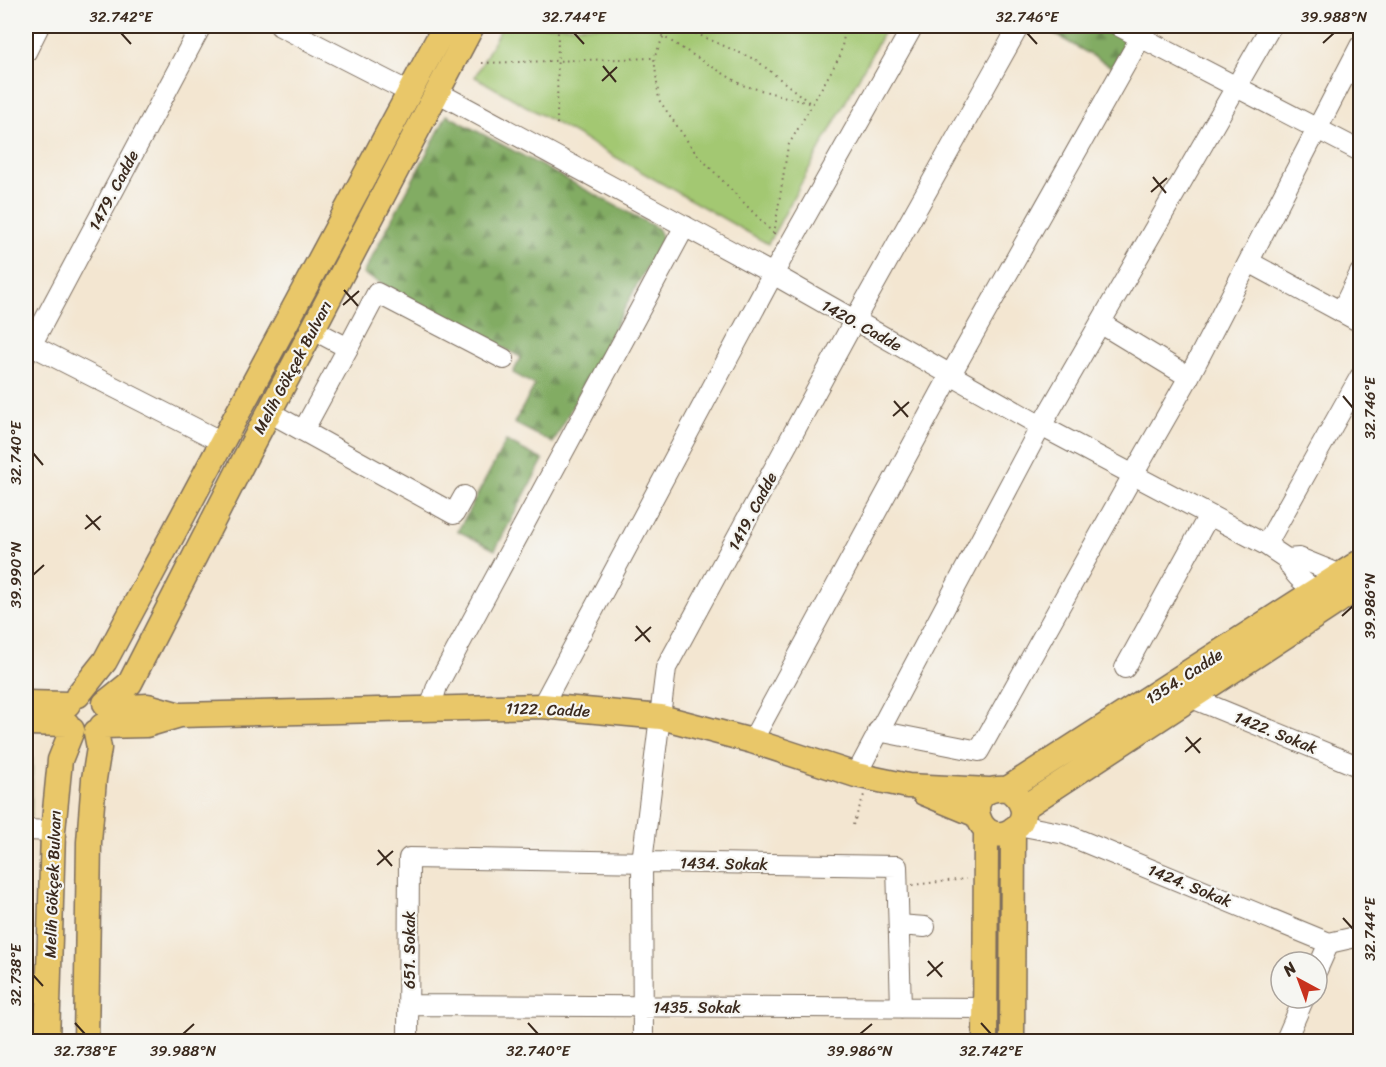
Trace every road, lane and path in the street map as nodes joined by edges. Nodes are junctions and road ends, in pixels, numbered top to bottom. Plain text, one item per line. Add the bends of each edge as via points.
1 (39, 26) edge
2 (201, 26) edge
3 (280, 26) edge
4 (445, 26) edge
5 (472, 26) edge
6 (558, 26) edge
7 (646, 26) edge
8 (668, 26) edge
9 (679, 26) edge
10 (846, 26) edge
11 (913, 26) edge
12 (1019, 26) edge
13 (1119, 26) edge
14 (1271, 26) edge
15 (1144, 31) edge
16 (663, 36) junction
17 (1360, 46) edge
18 (26, 52) edge
19 (654, 58) junction
20 (558, 61) junction
21 (482, 63) dead end
22 (1237, 87) junction
23 (409, 92) junction
24 (437, 92) junction
25 (812, 104) junction
26 (557, 124) dead end
27 (1318, 128) junction
28 (1360, 151) edge
29 (685, 226) junction
30 (1248, 262) junction
31 (1360, 273) edge
32 (773, 274) junction
33 (1341, 312) junction
34 (854, 321) junction
35 (1360, 322) edge
36 (1100, 323) junction
37 (312, 329) junction
38 (348, 348) junction
39 (28, 350) edge
40 (504, 359) dead end
41 (951, 374) junction
42 (1189, 377) junction
43 (1360, 377) edge
44 (268, 412) junction
45 (1041, 426) junction
46 (303, 431) junction
47 (222, 442) junction
48 (1132, 475) junction
49 (464, 496) dead end
50 (1209, 515) junction
51 (1266, 545) junction
52 (1287, 559) junction
53 (1356, 574) edge
54 (1316, 591) junction
55 (1337, 602) junction
56 (1360, 607) edge
57 (1125, 668) dead end
58 (1192, 698) junction
59 (26, 702) edge
60 (542, 706) junction
61 (430, 709) junction
62 (71, 713) junction
63 (103, 717) junction
64 (661, 717) junction
65 (26, 723) edge
66 (878, 731) junction
67 (752, 741) junction
68 (1360, 767) edge
69 (863, 776) junction
70 (908, 786) junction
71 (998, 790) junction
72 (1019, 819) junction
73 (981, 822) junction
74 (853, 825) dead end
75 (26, 830) edge
76 (53, 831) junction
77 (409, 858) joint
78 (642, 862) junction
79 (986, 877) junction
80 (898, 887) junction
81 (899, 925) junction
82 (925, 927) dead end
83 (1360, 936) edge
84 (1329, 942) junction
85 (1326, 950) edge
86 (409, 1005) junction
87 (643, 1006) junction
88 (901, 1008) junction
89 (985, 1008) junction
90 (1299, 1010) edge
91 (47, 1041) edge
92 (87, 1041) edge
93 (408, 1041) edge
94 (643, 1041) edge
95 (985, 1041) edge
96 (1012, 1041) edge
97 (1285, 1041) edge

1 - 18 street
2 - 39 street, 1479. Cadde
3 - 23 street
4 - 23 main road, Melih Gökçek Bulvarı
5 - 24 main road, Melih Gökçek Bulvarı
6 - 20 path
7 - 16 path
8 - 16 path
9 - 25 path via 756,60
10 - 25 path via 840,56
11 - 32 street
12 - 34 street, 1419. Cadde
13 - 15 street
14 - 22 street
15 - 22 street
15 - 41 street
16 - 19 path
16 - 25 path via 742,84
17 - 27 street
19 - 20 path
19 - 25 path via 659,100 674,123 712,171 774,234 789,146
20 - 21 path
20 - 26 path
22 - 27 street
22 - 36 street
23 - 47 main road, Melih Gökçek Bulvarı
24 - 29 street, 1420. Cadde
24 - 37 main road, Melih Gökçek Bulvarı
27 - 28 street
27 - 30 street
29 - 32 street, 1420. Cadde
29 - 61 street via 437,686
30 - 33 street
30 - 42 street
31 - 33 street
32 - 34 street, 1420. Cadde
32 - 60 street
33 - 35 street
34 - 41 street, 1420. Cadde
34 - 64 street, 1419. Cadde via 666,668
36 - 42 street
36 - 45 street
37 - 38 street
37 - 44 main road, Melih Gökçek Bulvarı
38 - 40 street via 378,292
38 - 46 street
39 - 47 street
41 - 45 street, 1420. Cadde
41 - 67 street
42 - 48 street
43 - 51 street
44 - 46 street
44 - 63 main road, Melih Gökçek Bulvarı via 130,683
45 - 48 street, 1420. Cadde
45 - 66 street
46 - 49 street via 454,514
47 - 62 main road, Melih Gökçek Bulvarı via 105,661
48 - 50 street, 1420. Cadde
48 - 66 street via 979,751
50 - 51 street, 1420. Cadde
50 - 57 street
51 - 52 street, 1420. Cadde
52 - 53 street, 1420. Cadde via 1299,558
52 - 54 street, 1420. Cadde via 1299,579
53 - 54 main road, 1354. Cadde
53 - 55 main road, 1354. Cadde
54 - 55 main road
54 - 71 main road, 1354. Cadde
55 - 56 main road
55 - 58 main road, 1354. Cadde
58 - 68 street, 1422. Sokak
58 - 72 main road, 1354. Cadde
59 - 62 main road
60 - 61 main road, 1122. Cadde
60 - 64 main road, 1122. Cadde
61 - 63 main road, 1122. Cadde via 180,715 147,725
62 - 63 main road via 80,734 88,735
62 - 63 main road via 86,693 95,696
62 - 65 main road
62 - 76 main road, Melih Gökçek Bulvarı via 60,760
63 - 92 main road via 89,842
64 - 67 main road, 1122. Cadde
64 - 78 street, 1419. Cadde
66 - 69 street
67 - 69 main road, 1122. Cadde
69 - 70 main road, 1122. Cadde
69 - 74 path
70 - 71 main road
70 - 73 main road
71 - 72 main road via 1017,797
71 - 73 main road via 984,793 977,804
72 - 73 main road via 1005,833 994,833
72 - 84 street, 1424. Sokak via 1065,834
72 - 96 main road
73 - 79 main road
75 - 76 street
76 - 91 main road, Melih Gökçek Bulvarı
77 - 78 street, 1434. Sokak
77 - 86 street, 651. Sokak
78 - 80 street, 1434. Sokak via 897,866
78 - 87 street, 1419. Cadde
79 - 80 path
79 - 89 main road
80 - 81 street, 1434. Sokak
81 - 82 street
81 - 88 street, 1434. Sokak
83 - 84 street
84 - 85 street
86 - 87 street, 1435. Sokak
86 - 93 street, 651. Sokak
87 - 88 street, 1435. Sokak
87 - 94 street, 1419. Cadde
88 - 89 street, 1435. Sokak
89 - 95 main road
90 - 97 street

